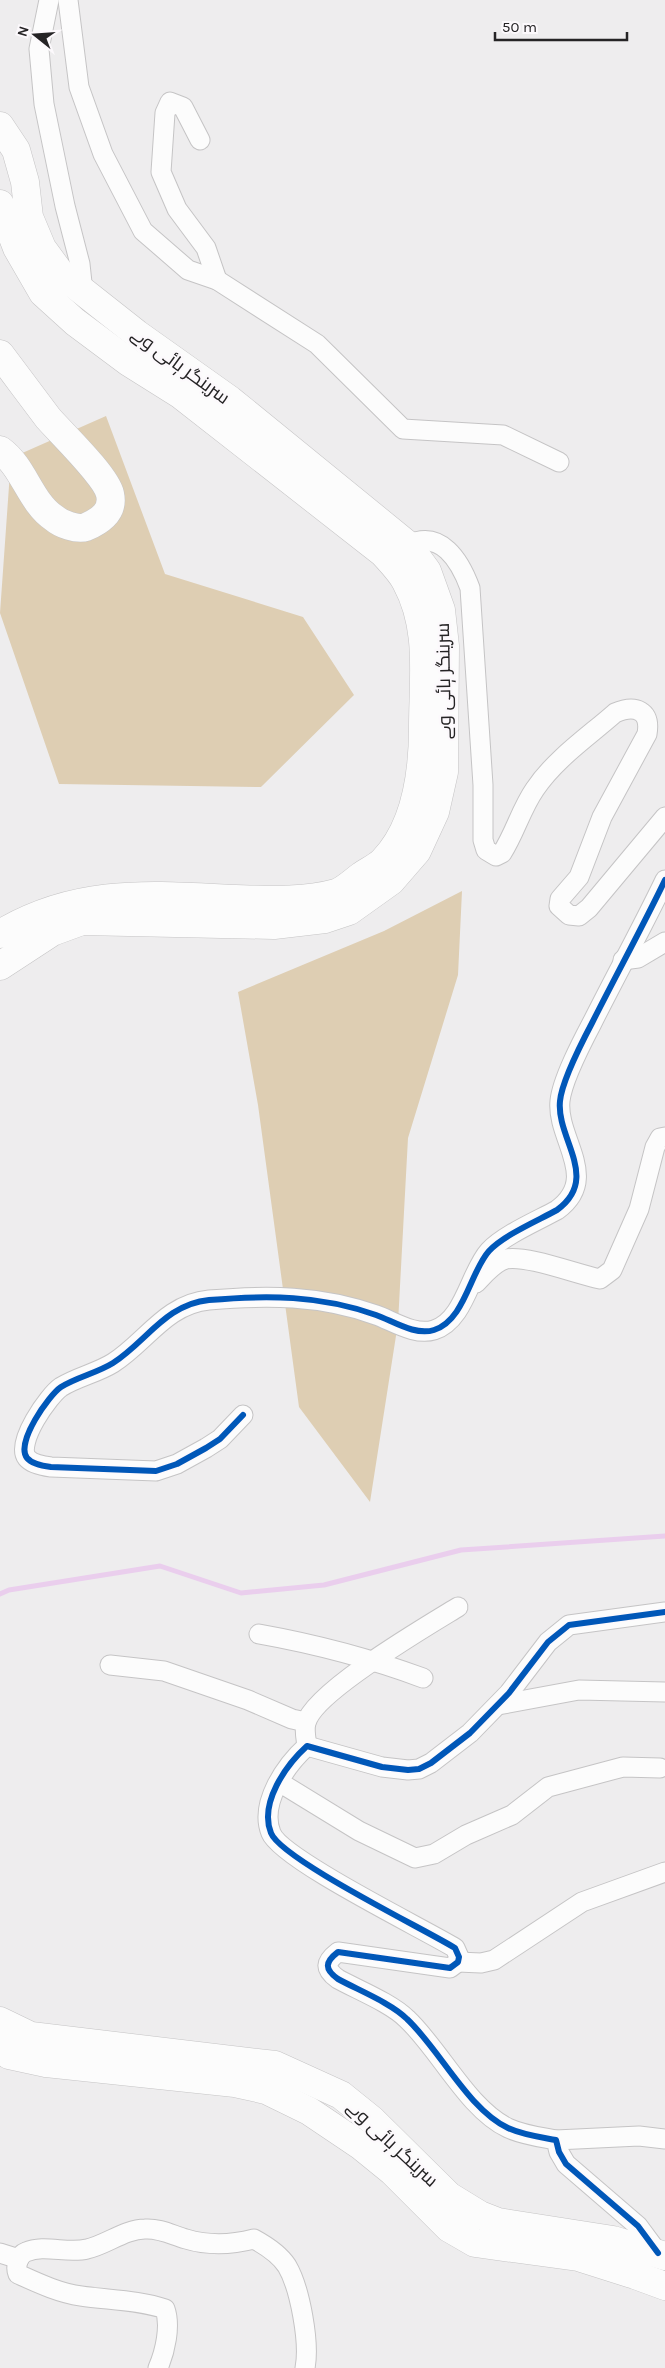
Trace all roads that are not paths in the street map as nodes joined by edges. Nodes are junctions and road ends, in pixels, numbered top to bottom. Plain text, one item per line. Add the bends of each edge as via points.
1 (49, 0) edge
2 (68, 0) edge
3 (0, 126) edge
4 (200, 140) dead end
5 (0, 204) edge
6 (217, 280) junction
7 (83, 292) junction
8 (0, 354) edge
9 (0, 450) edge
10 (559, 462) dead end
11 (408, 545) junction
12 (665, 817) edge
13 (665, 880) edge
14 (0, 934) edge
15 (665, 942) edge
16 (623, 960) junction
17 (0, 966) edge
18 (665, 1136) edge
19 (469, 1289) junction
20 (243, 1415) dead end
21 (458, 1607) dead end
22 (665, 1612) edge
23 (259, 1634) dead end
24 (376, 1660) junction
25 (110, 1666) dead end
26 (423, 1678) dead end
27 (665, 1692) edge
28 (498, 1704) junction
29 (306, 1722) junction
30 (307, 1746) junction
31 (660, 1768) dead end
32 (280, 1782) junction
33 (665, 1872) edge
34 (458, 1962) junction
35 (0, 2020) edge
36 (0, 2049) edge
37 (665, 2139) edge
38 (556, 2140) junction
39 (0, 2253) edge
40 (661, 2255) edge
41 (19, 2259) junction
42 (664, 2289) edge
43 (158, 2368) edge
44 (305, 2368) edge

1 - 7 street via 39,49 44,104 80,264
2 - 6 street via 79,87 103,154 143,231 188,270
3 - 7 main road, سرینگر ہائی وے via 16,150 25,182 29,217 42,248 61,274
4 - 6 street via 183,107 170,102 165,113 161,172 177,209 206,248
5 - 14 main road, سرینگر ہائی وے via 17,248 43,293 75,322 130,363 181,395 383,553 406,581 424,637 423,740 418,791 403,832 383,862 338,892 283,901 114,897 66,904 26,918
6 - 10 street via 317,344 403,429 503,435
7 - 11 main road, سرینگر ہائی وے via 230,400
8 - 9 main road via 49,419 94,468 110,494 108,511 100,521 82,528 54,518 10,458
11 - 12 street via 418,540 437,543 454,558 470,588 486,850 496,856 502,853 535,788 615,712 627,707 647,717 647,734 602,817 578,877 558,906 569,915 579,916 589,908
11 - 17 main road, سرینگر ہائی وے via 427,571 441,610 445,646 444,772 435,812 420,844 391,881 349,910 325,919 274,924 82,921 52,932
13 - 16 street
15 - 16 street via 638,958
16 - 19 street via 577,1053 560,1101 576,1162 573,1192 566,1204 490,1250
18 - 19 street via 655,1147 639,1209 607,1276 600,1278 541,1263 505,1259
19 - 20 street via 445,1323 434,1330 407,1328 360,1310 298,1297 206,1300 177,1309 112,1364 62,1387 45,1401 26,1441 25,1453 39,1465 51,1467 156,1471 177,1464 220,1439
21 - 24 street
22 - 28 street via 569,1625 548,1642
23 - 24 street via 321,1645
24 - 26 street
24 - 29 street via 335,1689
25 - 29 street via 164,1671
27 - 28 street via 579,1690
28 - 30 street via 451,1749 419,1768 382,1767
29 - 30 street
30 - 32 street
31 - 32 street via 623,1767 548,1787 538,1798 512,1815 466,1835 434,1854 414,1858 359,1831
32 - 34 street via 268,1824 280,1845 339,1884 455,1948 460,1957
33 - 34 street via 582,1902 494,1960
34 - 38 street via 450,1968 438,1967 338,1952 327,1964 328,1972 338,1979 406,2018 476,2105 491,2118 527,2135
35 - 40 main road, سرینگر ہائی وے via 32,2036 275,2066 341,2095 372,2120 449,2196 480,2215 498,2222 613,2240
36 - 42 main road, سرینگر ہائی وے via 46,2063 235,2083 266,2090 309,2111 361,2146 393,2172 449,2228 475,2243 578,2257
37 - 38 street via 638,2136
38 - 40 street via 566,2164 638,2226
39 - 41 street
41 - 43 street via 18,2274 58,2291 165,2309 168,2329
41 - 44 street via 24,2252 35,2249 87,2250 144,2228 163,2230 206,2244 254,2239 286,2265 301,2309 308,2354

